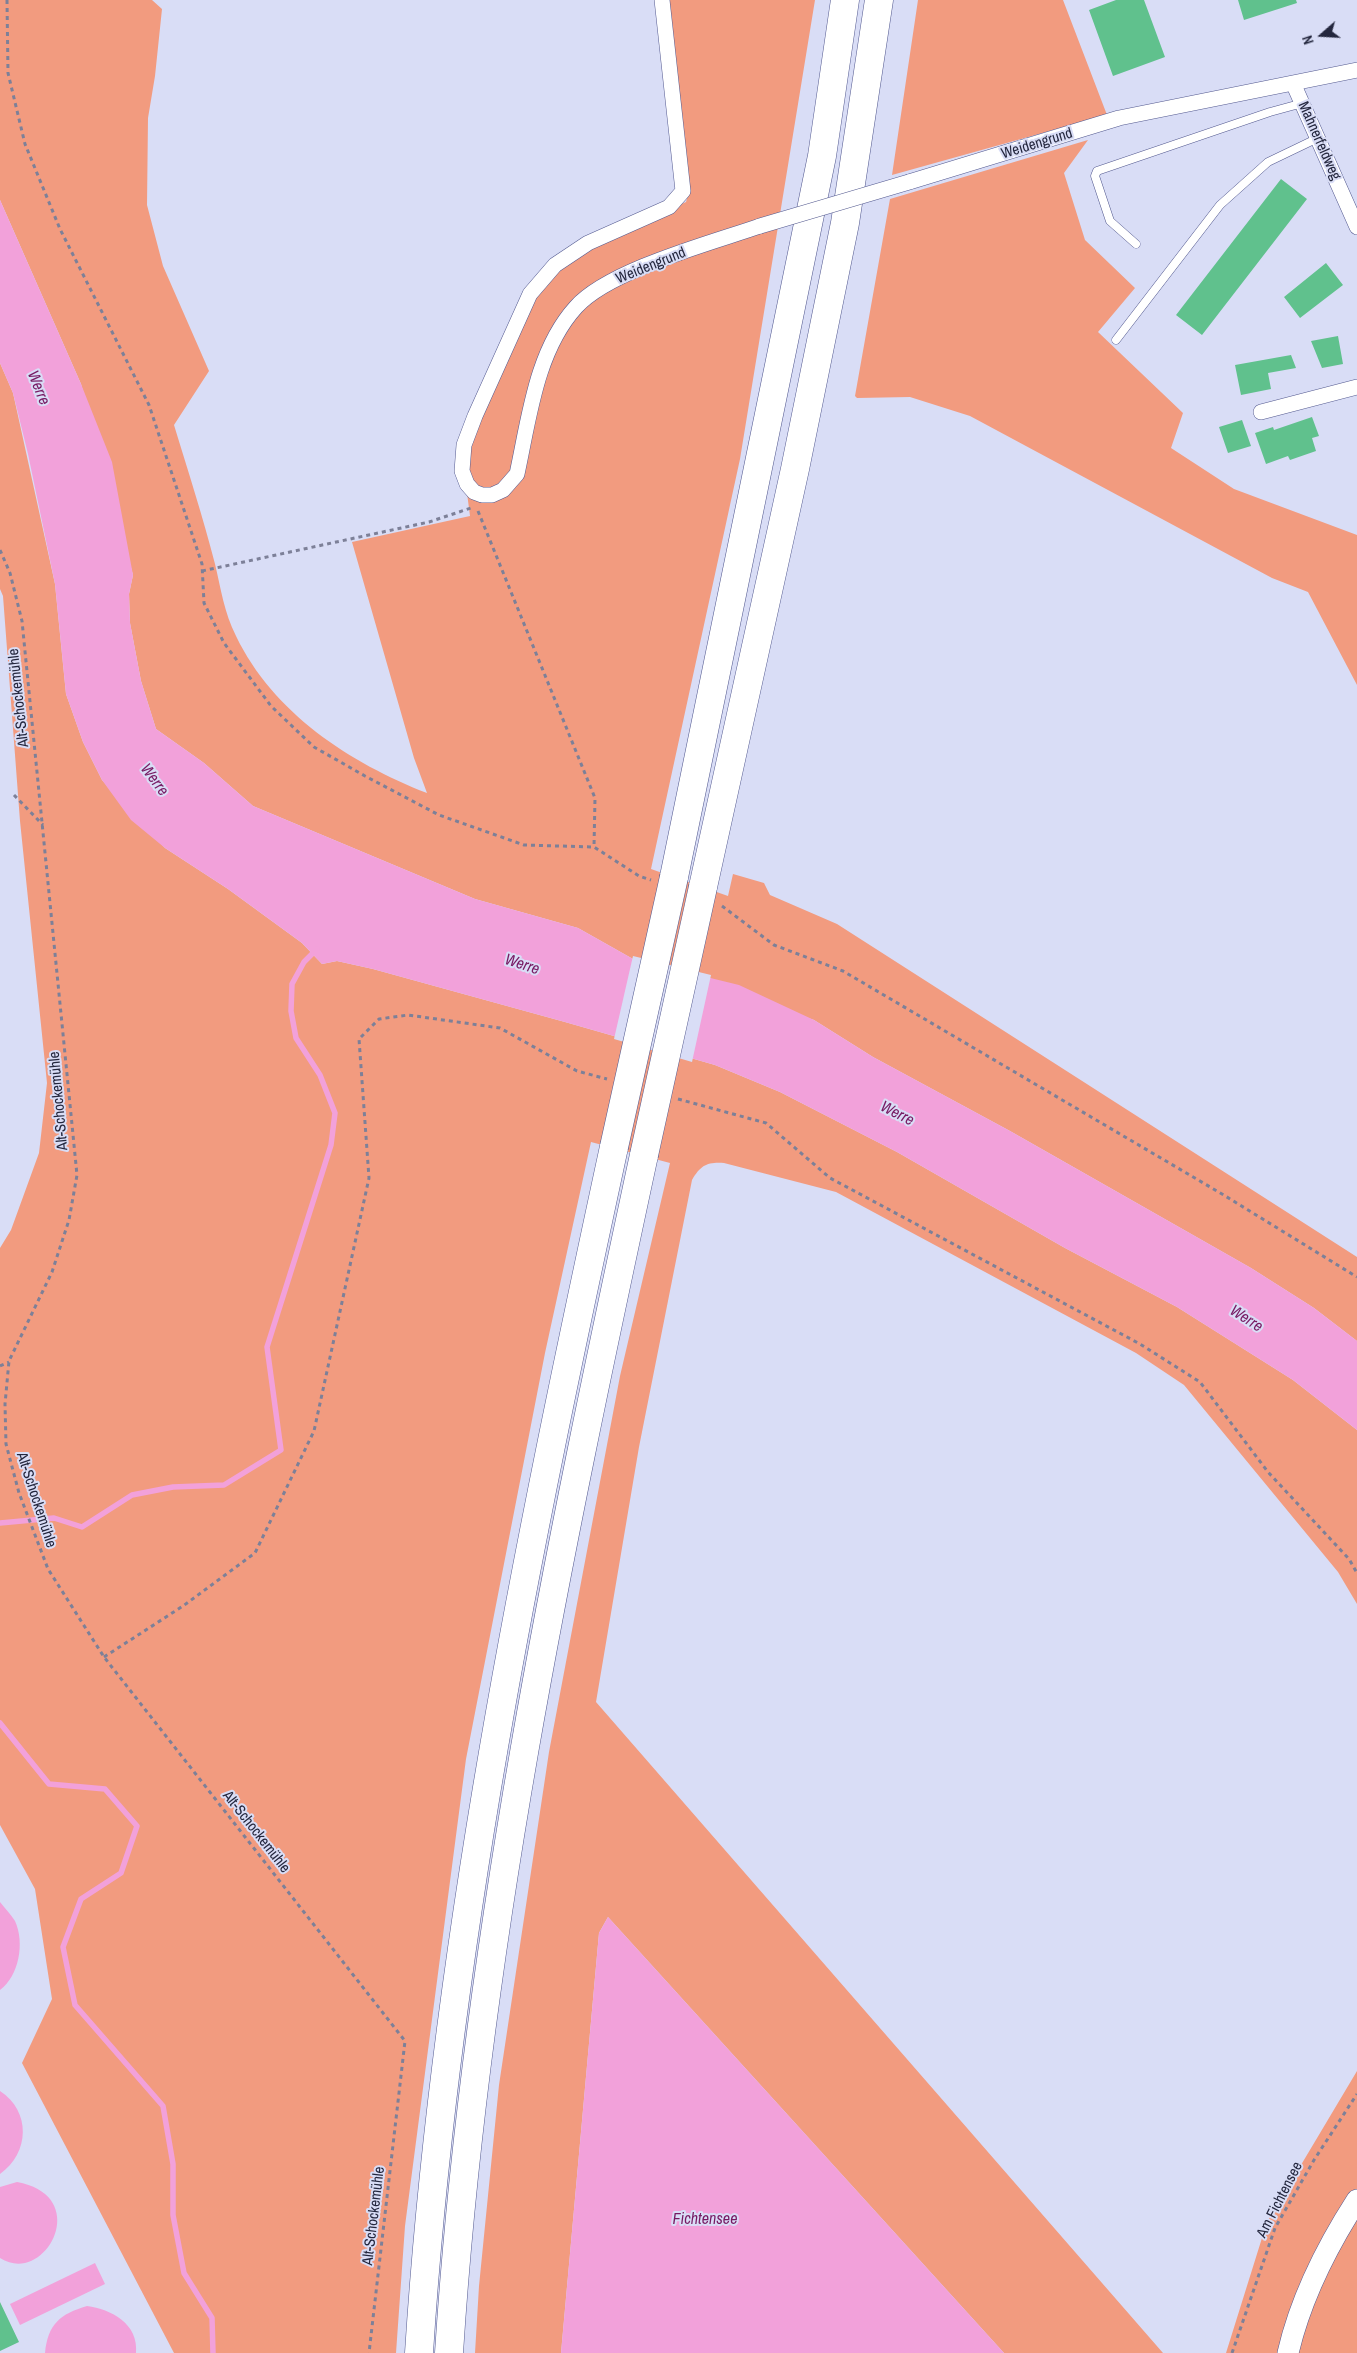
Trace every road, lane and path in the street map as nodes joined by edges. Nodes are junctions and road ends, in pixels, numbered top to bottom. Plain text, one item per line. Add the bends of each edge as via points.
1 (7, 0) edge
2 (662, 0) edge
3 (845, 0) edge
4 (879, 0) edge
5 (1357, 70) edge
6 (1293, 83) junction
7 (1302, 103) junction
8 (1318, 138) junction
9 (1357, 227) edge
10 (1136, 244) dead end
11 (1116, 340) dead end
12 (1357, 387) edge
13 (1261, 412) dead end
14 (0, 550) edge
15 (202, 570) junction
16 (14, 795) dead end
17 (44, 826) junction
18 (774, 944) dead end
19 (615, 1081) dead end
20 (672, 1097) dead end
21 (1357, 1277) edge
22 (9, 1362) junction
23 (0, 1366) edge
24 (1357, 1573) edge
25 (104, 1657) junction
26 (1357, 2094) edge
27 (1357, 2200) edge
28 (369, 2353) edge
29 (418, 2353) edge
30 (449, 2353) edge
31 (1232, 2353) edge
32 (1288, 2353) edge

1 - 15 path via 8,72 25,144 60,229 150,405
2 - 6 street, Weidengrund, bridge via 683,191 669,207 588,243 555,265 530,294 464,445 462,471 467,484 482,495 492,495 511,484 517,474 537,383 556,334 576,306 635,270 760,226 1120,118
3 - 29 highway, bridge via 822,156 674,877 555,1420 480,1828 439,2133
4 - 30 highway, bridge via 843,232 795,469 589,1408 510,1836 469,2136
5 - 6 street, Weidengrund
6 - 7 street, Mahnerfeldweg
7 - 8 street, Mahnerfeldweg
7 - 10 lane via 1097,171 1095,176 1110,221
8 - 9 street, Mahnerfeldweg
8 - 11 lane via 1268,162 1220,205
12 - 13 street
14 - 17 path, Alt-Schockemühle via 10,573 22,621
15 - 15 path via 204,603 224,643 271,706 314,747 439,815 524,845 594,847 595,798 476,506 429,522
16 - 17 path
17 - 22 path, Alt-Schockemühle via 77,1175 69,1220 52,1272
18 - 21 path via 843,970
19 - 25 path via 577,1071 500,1028 408,1015 379,1019 359,1039 369,1178 314,1431 255,1553 183,1606
20 - 24 path via 766,1123 830,1178 1140,1344 1200,1382 1268,1472 1349,1559
22 - 23 path
22 - 25 path, Alt-Schockemühle via 6,1444 19,1493 48,1569
25 - 28 path, Alt-Schockemühle via 405,2041
26 - 31 path, Am Fichtensee via 1314,2160 1276,2228
27 - 32 main road via 1320,2262

